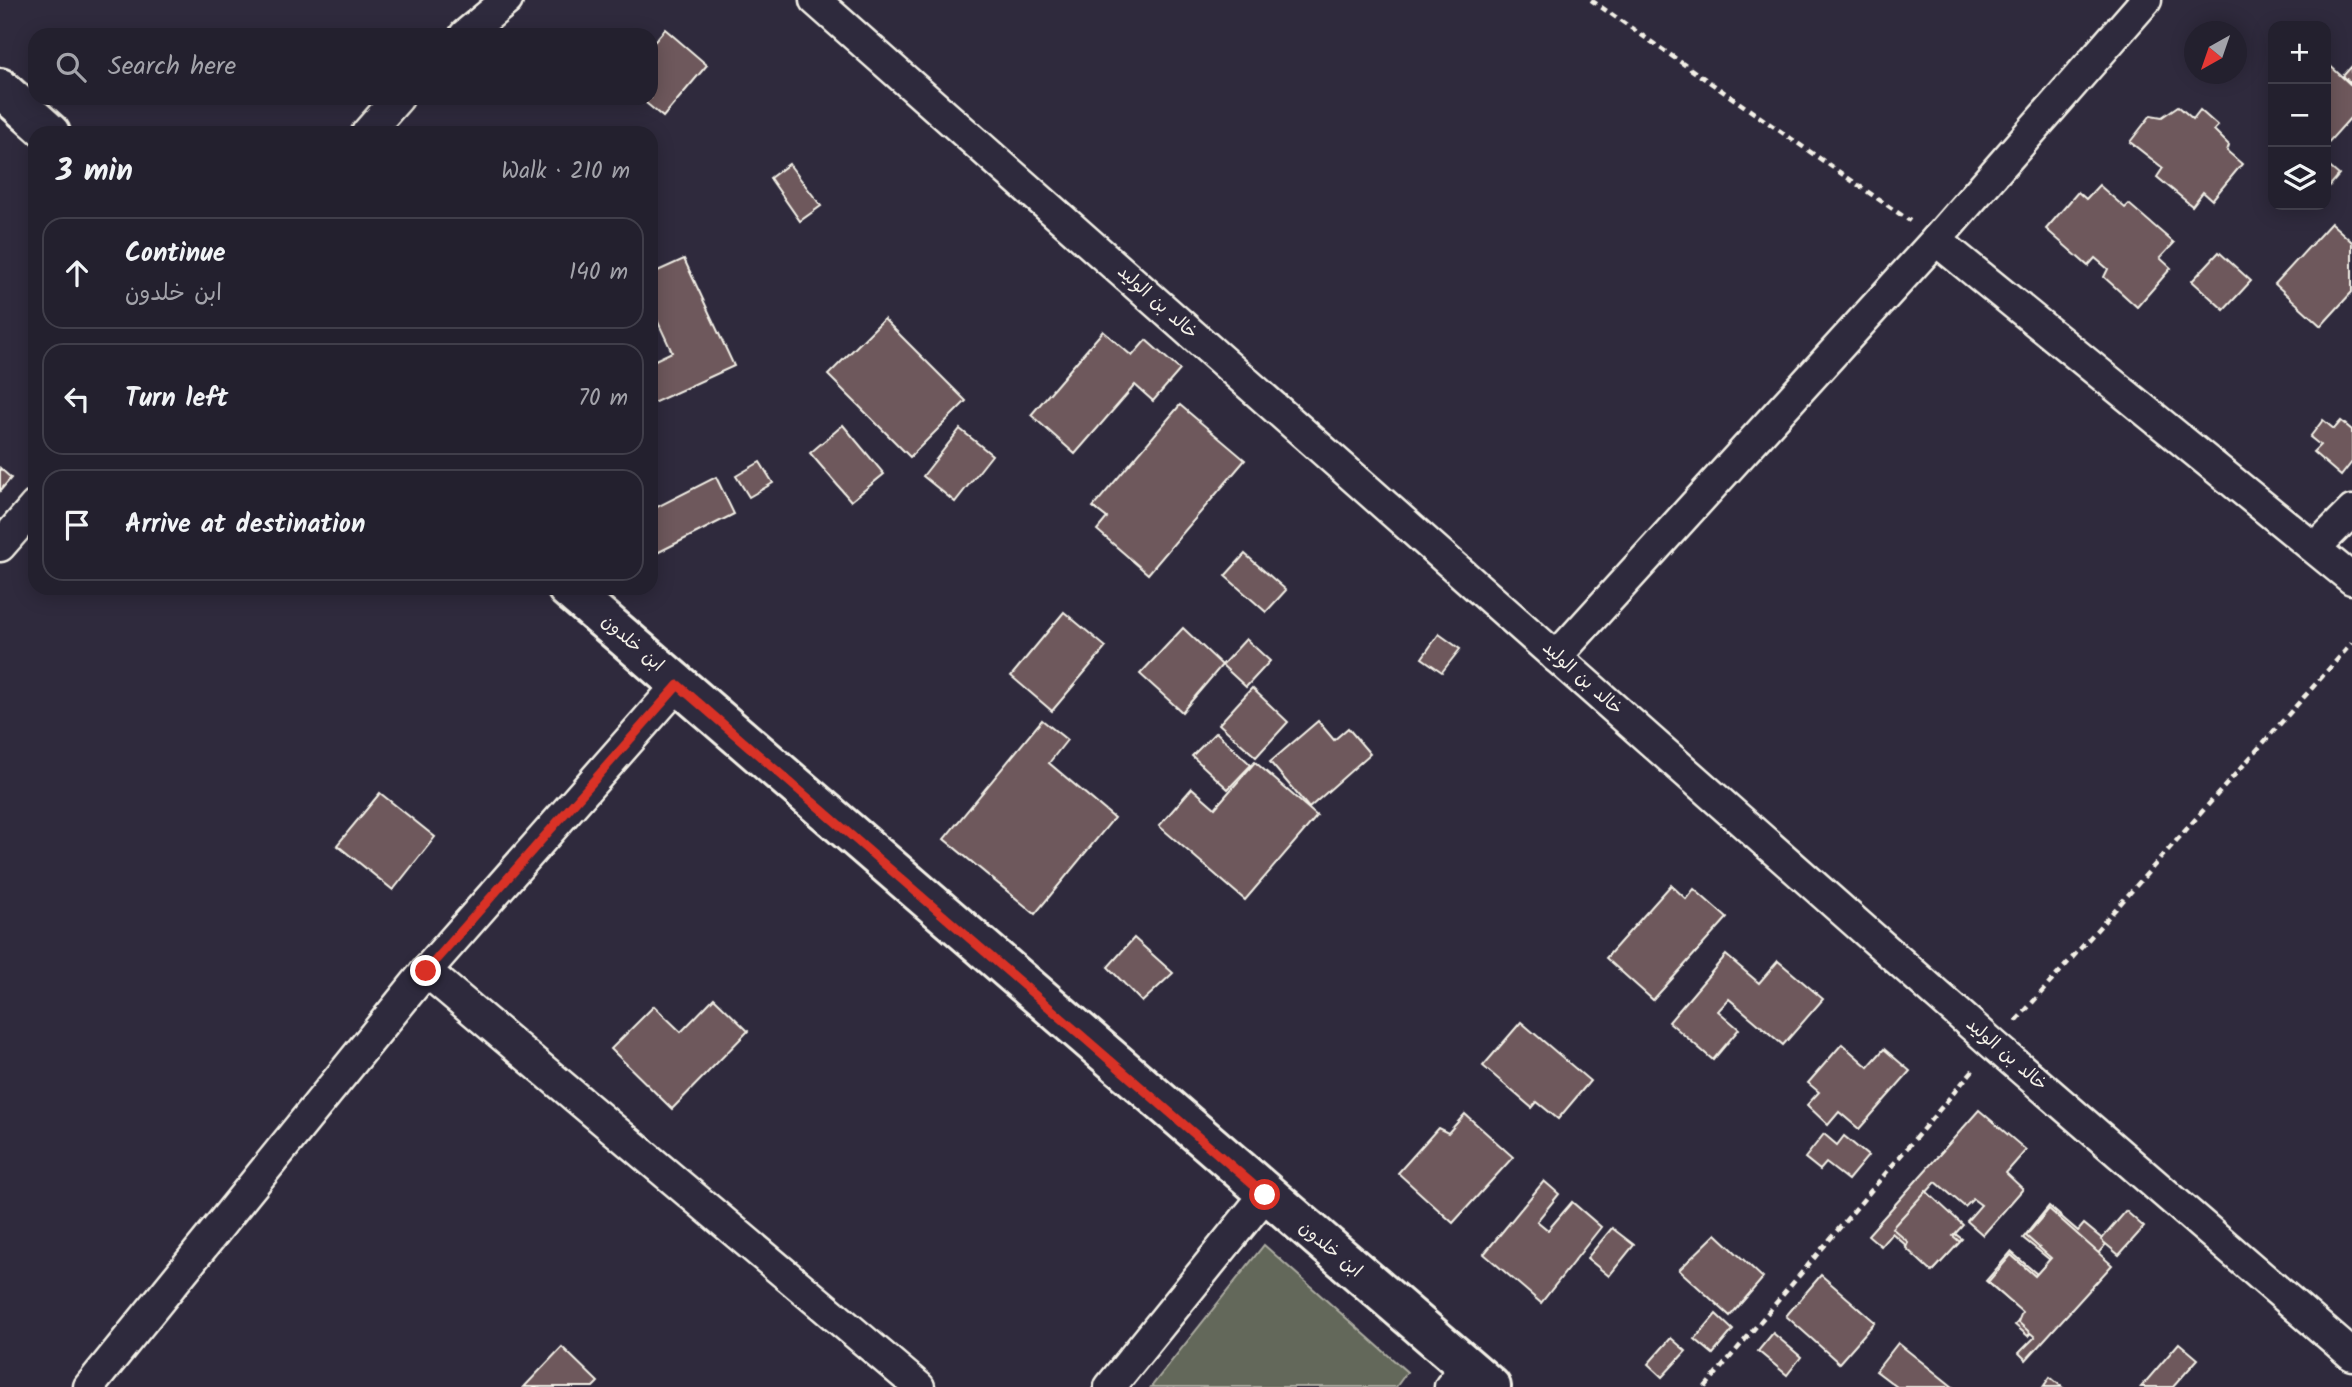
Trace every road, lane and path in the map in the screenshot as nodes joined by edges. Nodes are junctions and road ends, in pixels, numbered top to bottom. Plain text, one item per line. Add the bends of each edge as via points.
1 (507, 0) edge
2 (815, 0) edge
3 (1591, 0) edge
4 (2146, 0) edge
5 (473, 28) edge
6 (0, 89) edge
7 (392, 105) edge
8 (42, 126) edge
9 (373, 126) edge
10 (1937, 240) junction
11 (2352, 512) edge
12 (28, 514) edge
13 (0, 546) edge
14 (2315, 548) junction
15 (2352, 579) edge
16 (575, 595) edge
17 (2352, 643) edge
18 (1556, 657) junction
19 (678, 685) junction
20 (426, 971) junction
21 (1994, 1045) junction
22 (1265, 1195) junction
23 (2352, 1355) edge
24 (1469, 1380) edge
25 (91, 1386) edge
26 (919, 1387) edge
27 (1110, 1387) edge
28 (1705, 1387) edge

1 - 5 street
2 - 18 street, خالد بن الوليد
3 - 10 path
4 - 10 street
6 - 8 street
7 - 9 street
10 - 14 street
10 - 18 street
11 - 14 street
12 - 13 street
14 - 15 street
16 - 19 street, ابن خلدون
17 - 21 path
18 - 21 street, خالد بن الوليد
19 - 20 street
19 - 22 street, ابن خلدون
20 - 25 street
20 - 26 street
21 - 23 street, خالد بن الوليد
21 - 28 path
22 - 24 street, ابن خلدون
22 - 27 street

